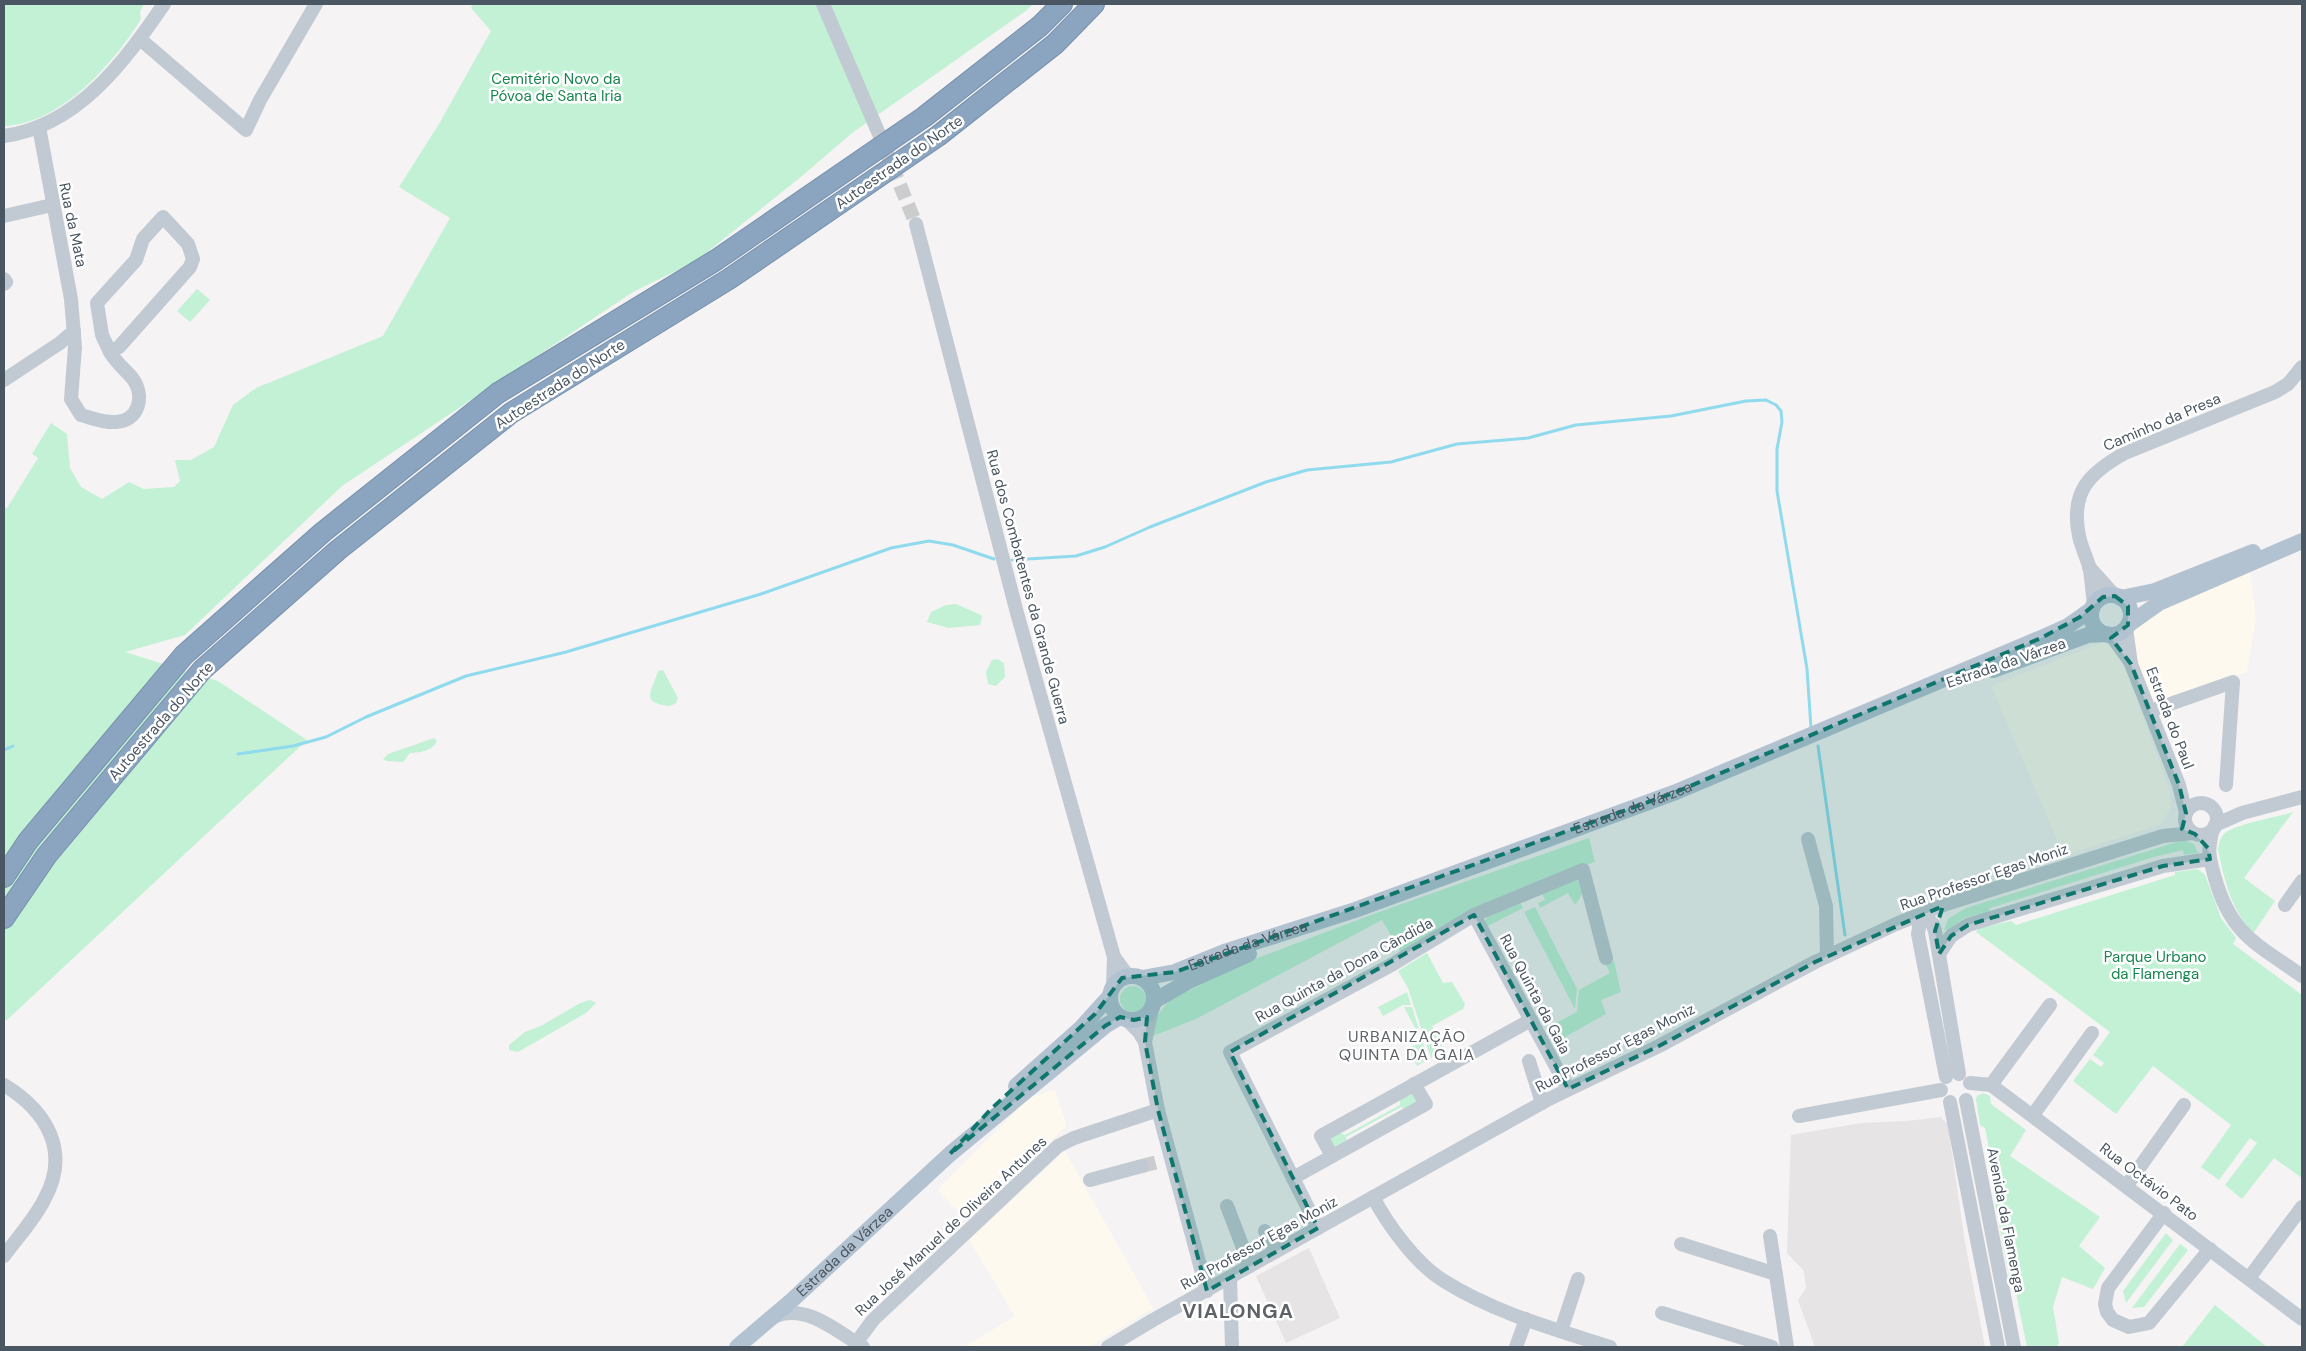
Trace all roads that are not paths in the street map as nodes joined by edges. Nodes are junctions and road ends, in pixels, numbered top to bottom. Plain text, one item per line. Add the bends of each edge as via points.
1 (164, 4) edge
2 (316, 4) edge
3 (823, 4) edge
4 (1062, 4) edge
5 (1094, 4) edge
6 (140, 39) junction
7 (38, 126) junction
8 (876, 127) tunnel mouth
9 (4, 136) edge
10 (52, 205) junction
11 (4, 216) edge
12 (916, 224) tunnel mouth
13 (4, 279) edge
14 (4, 284) edge
15 (74, 331) junction
16 (110, 352) junction
17 (2302, 367) edge
18 (4, 380) edge
19 (2302, 534) edge
20 (2302, 541) edge
21 (2089, 567) junction
22 (2118, 597) junction
23 (2093, 607) junction
24 (2127, 626) junction
25 (2108, 634) junction
26 (2131, 664) junction
27 (1907, 696) junction
28 (2150, 711) junction
29 (2179, 785) junction
30 (2226, 786) dead end
31 (2302, 797) edge
32 (2205, 804) junction
33 (2242, 813) junction
34 (2186, 815) junction
35 (2214, 827) junction
36 (2194, 833) junction
37 (2163, 836) junction
38 (1808, 839) dead end
39 (2209, 854) junction
40 (4, 877) edge
41 (2302, 881) edge
42 (1946, 904) junction
43 (2285, 905) dead end
44 (1355, 910) junction
45 (1921, 914) junction
46 (1474, 915) junction
47 (4, 918) edge
48 (1896, 924) junction
49 (1935, 931) junction
50 (1918, 934) junction
51 (1940, 954) junction
52 (1827, 956) junction
53 (1114, 957) junction
54 (1606, 958) dead end
55 (2302, 976) edge
56 (1135, 977) junction
57 (1111, 991) junction
58 (1153, 1004) junction
59 (2050, 1005) dead end
60 (1124, 1018) junction
61 (1531, 1020) junction
62 (2092, 1033) dead end
63 (1145, 1042) junction
64 (1529, 1061) dead end
65 (1958, 1078) junction
66 (1414, 1084) junction
67 (1991, 1085) junction
68 (4, 1086) edge
69 (1568, 1089) junction
70 (1941, 1090) junction
71 (1966, 1100) junction
72 (1950, 1102) junction
73 (1542, 1103) junction
74 (2184, 1105) dead end
75 (1158, 1110) junction
76 (2033, 1115) junction
77 (1799, 1116) dead end
78 (950, 1154) junction
79 (1332, 1156) junction
80 (1142, 1166) tunnel mouth
81 (1293, 1178) junction
82 (1090, 1180) dead end
83 (2126, 1185) junction
84 (1373, 1198) junction
85 (1227, 1206) dead end
86 (2302, 1206) edge
87 (2164, 1213) junction
88 (1318, 1228) junction
89 (1265, 1231) dead end
90 (1770, 1236) dead end
91 (1681, 1244) dead end
92 (2210, 1249) junction
93 (1275, 1252) junction
94 (4, 1256) edge
95 (1250, 1266) junction
96 (1776, 1274) junction
97 (1230, 1278) junction
98 (2249, 1278) junction
99 (1578, 1279) dead end
100 (806, 1287) junction
101 (1207, 1290) junction
102 (1662, 1313) dead end
103 (812, 1316) junction
104 (771, 1318) junction
105 (1526, 1319) junction
106 (2302, 1319) edge
107 (1561, 1331) junction
108 (860, 1345) edge
109 (737, 1347) edge
110 (1108, 1347) edge
111 (1232, 1347) edge
112 (1516, 1347) edge
113 (1610, 1347) edge
114 (1772, 1347) edge
115 (1787, 1347) edge
116 (1998, 1347) edge
117 (2014, 1347) edge

1 - 6 street
2 - 6 street via 246,130
3 - 8 street
4 - 40 highway, Autoestrada do Norte via 1040,26 924,117 716,260 498,394 323,532 184,655 28,841
5 - 47 highway, Autoestrada do Norte via 1055,44 938,136 729,279 511,413 338,550 202,670 47,855
6 - 7 street via 115,71 88,97 64,114
7 - 9 street
7 - 10 street, Rua da Mata
10 - 11 street
10 - 15 street, Rua da Mata via 68,278
12 - 53 street, Rua dos Combatentes da Grande Guerra via 1017,612
13 - 14 street
15 - 16 street, Rua da Mata via 71,399 81,415 114,423 125,421 136,413 140,400 134,380
15 - 18 street
16 - 16 street, Rua da Mata via 119,347 190,267 193,259 188,244 163,217 143,240 136,260 98,303 102,335
17 - 21 street, Caminho da Presa via 2288,384 2275,392 2125,453 2102,466 2087,480 2076,517
19 - 22 main road, Estrada da Várzea via 2154,591
20 - 24 main road, Estrada da Várzea via 2159,604
21 - 22 street, Caminho da Presa
21 - 23 street, Caminho da Presa
22 - 23 main road, Estrada da Várzea via 2103,597
22 - 24 main road via 2128,606
23 - 25 main road via 2095,627
23 - 27 main road, Estrada da Várzea via 2068,626
24 - 25 main road, Estrada da Várzea via 2118,633
24 - 26 street, Estrada do Paul
25 - 26 street, Estrada do Paul
25 - 27 main road, Estrada da Várzea via 2088,635 1997,669
26 - 28 street, Estrada do Paul
27 - 44 main road, Estrada da Várzea via 1676,792
28 - 29 street, Estrada do Paul
28 - 30 street via 2233,682
29 - 32 street, Estrada do Paul
29 - 34 street, Estrada do Paul
31 - 33 street
32 - 33 street
32 - 34 street via 2193,806
32 - 35 street via 2216,816
33 - 35 street
34 - 36 street via 2188,827
34 - 37 street, Rua Professor Egas Moniz
35 - 36 street via 2204,834
35 - 39 street
36 - 37 street, Rua Professor Egas Moniz
36 - 39 street
37 - 42 street, Rua Professor Egas Moniz
38 - 52 street via 1826,906
39 - 51 street via 1968,925 1951,936
39 - 55 street via 2227,912 2237,927
41 - 43 street
42 - 45 street, Rua Professor Egas Moniz
42 - 49 street
44 - 56 main road, Estrada da Várzea via 1227,951 1175,972
44 - 58 main road, Estrada da Várzea via 1231,962
45 - 48 street, Rua Professor Egas Moniz
45 - 49 street via 1932,923
45 - 50 street
46 - 54 street, Rua Quinta da Dona Cândida via 1583,870
46 - 61 street, Rua Quinta da Gaia
46 - 81 street, Rua Quinta da Dona Cândida via 1385,968 1230,1052
48 - 50 street
48 - 52 street, Rua Professor Egas Moniz
49 - 51 street
50 - 65 street
51 - 65 street
52 - 69 street, Rua Professor Egas Moniz via 1659,1046
53 - 56 street, Rua dos Combatentes da Grande Guerra
53 - 57 street, Rua dos Combatentes da Grande Guerra
56 - 57 main road, Estrada da Várzea
56 - 58 main road via 1152,987
57 - 60 main road via 1111,1007
57 - 78 main road, Estrada da Várzea via 1080,1028 991,1109
58 - 60 main road, Estrada da Várzea via 1141,1018
58 - 63 street
59 - 67 street
60 - 63 street
60 - 78 main road, Estrada da Várzea via 1105,1026
61 - 66 street
61 - 69 street, Rua Quinta da Gaia
62 - 76 street
63 - 75 street
64 - 73 street
65 - 67 street
65 - 70 street
65 - 71 street via 1970,1092
66 - 79 street via 1321,1136
66 - 79 street via 1426,1104
67 - 76 street, Rua Octávio Pato
68 - 94 street via 38,1111 48,1127 56,1153 45,1200
69 - 73 street, Rua Professor Egas Moniz
70 - 72 street
70 - 77 street
71 - 72 street
71 - 117 street, Avenida da Flamenga
72 - 116 street
73 - 84 street, Rua Professor Egas Moniz
74 - 83 street
75 - 101 street via 1166,1160
75 - 108 street, Rua José Manuel de Oliveira Antunes via 1058,1146 874,1320
76 - 83 street, Rua Octávio Pato
78 - 100 main road, Estrada da Várzea
79 - 81 street
80 - 82 street
81 - 88 street
83 - 87 street, Rua Octávio Pato
84 - 88 street, Rua Professor Egas Moniz
84 - 105 street via 1386,1220 1442,1280
85 - 95 street
86 - 98 street
87 - 92 street, Rua Octávio Pato
87 - 92 street via 2108,1288 2105,1304 2112,1320 2128,1327 2149,1323
88 - 93 street, Rua Professor Egas Moniz
89 - 93 street
90 - 96 street
91 - 96 street
92 - 98 street, Rua Octávio Pato
93 - 95 street, Rua Professor Egas Moniz
95 - 97 street, Rua Professor Egas Moniz
96 - 115 street
97 - 101 street, Rua Professor Egas Moniz
97 - 111 street
98 - 106 street, Rua Octávio Pato
99 - 107 street
100 - 103 street via 804,1305
100 - 104 main road, Estrada da Várzea
101 - 110 street, Rua Professor Egas Moniz
102 - 114 street
103 - 104 street via 788,1312
103 - 108 street
104 - 109 main road, Estrada da Várzea
105 - 107 street
105 - 112 street
107 - 113 street

